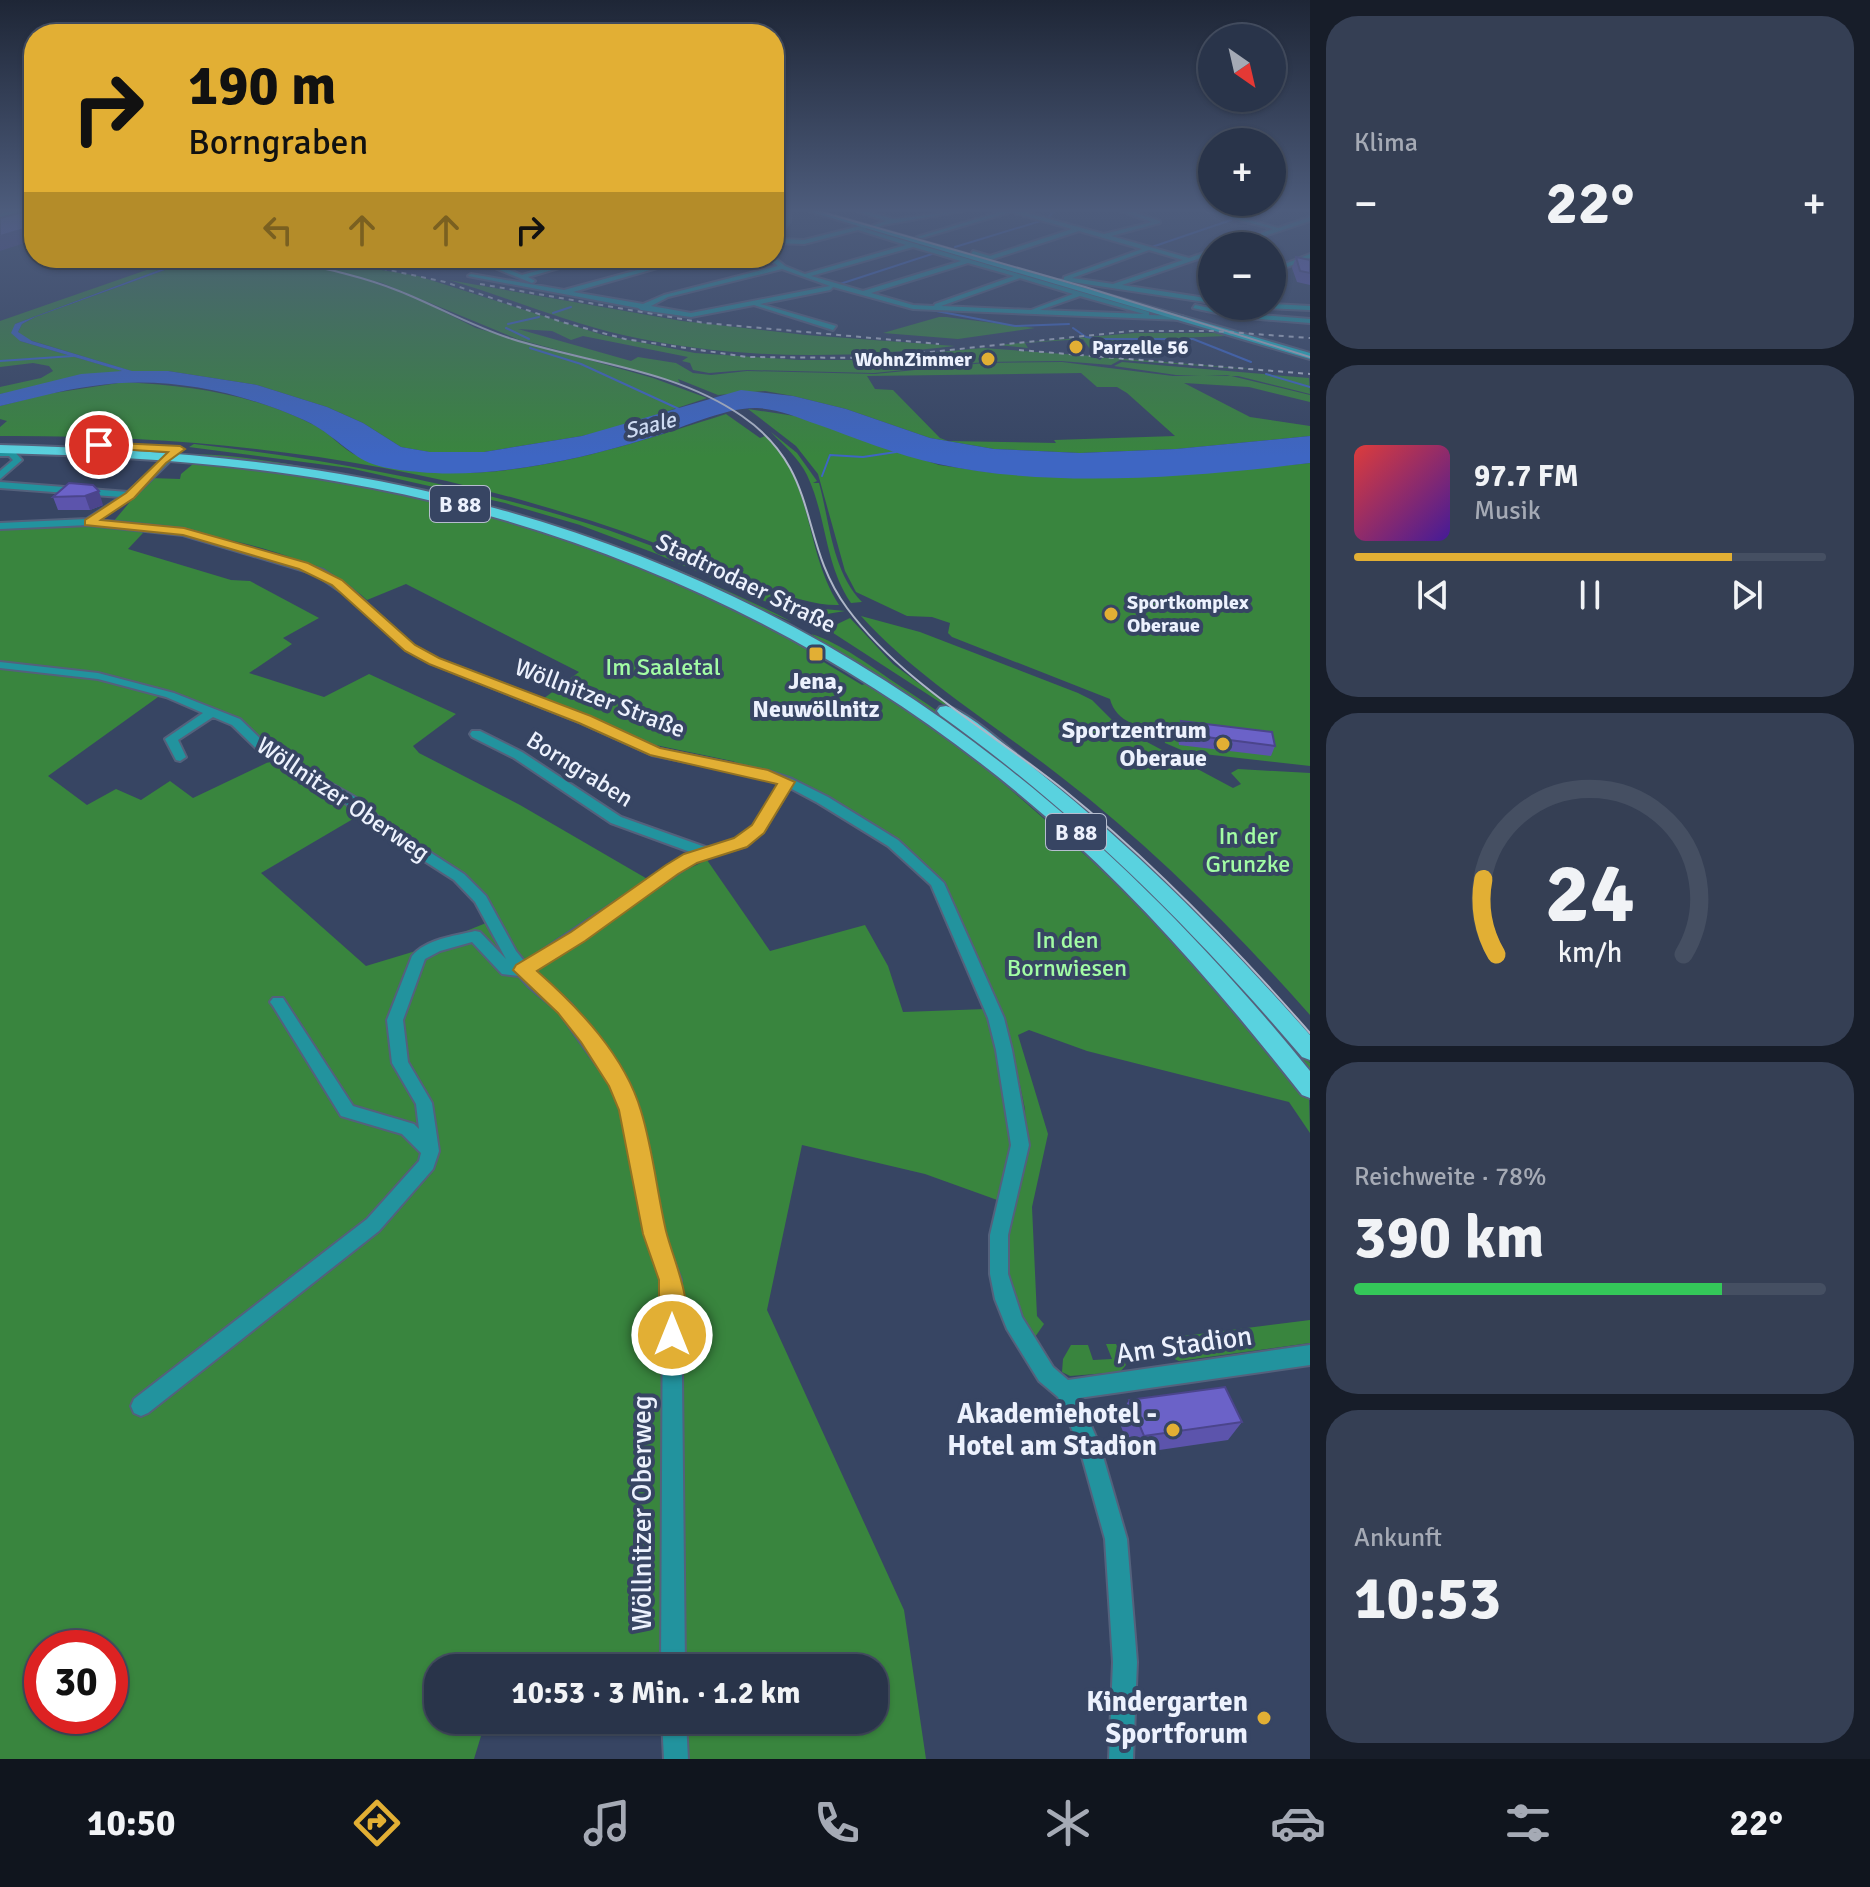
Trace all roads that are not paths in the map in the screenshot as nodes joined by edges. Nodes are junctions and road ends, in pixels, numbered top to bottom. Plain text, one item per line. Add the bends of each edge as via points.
1 (562, 293) edge
2 (678, 293) edge
3 (805, 293) edge
4 (864, 293) edge
5 (969, 293) edge
6 (1079, 293) joint
7 (1100, 293) edge
8 (1149, 293) edge
9 (1161, 295) junction
10 (1198, 300) edge
11 (753, 304) junction
12 (1286, 307) edge
13 (641, 308) junction
14 (924, 308) junction
15 (1310, 308) edge
16 (1028, 313) junction
17 (1182, 318) junction
18 (1165, 319) junction
19 (1310, 321) edge
20 (833, 328) dead end
21 (1310, 356) edge
22 (0, 448) edge
23 (175, 453) junction
24 (0, 476) edge
25 (0, 485) edge
26 (130, 495) junction
27 (89, 522) junction
28 (0, 526) edge
29 (0, 665) edge
30 (213, 712) junction
31 (476, 734) dead end
32 (180, 757) dead end
33 (787, 782) junction
34 (708, 854) junction
35 (523, 970) junction
36 (278, 1002) dead end
37 (1310, 1051) edge
38 (1310, 1088) edge
39 (430, 1151) junction
40 (1310, 1355) edge
41 (1065, 1390) junction
42 (141, 1406) dead end
43 (673, 1654) edge
44 (675, 1734) edge
45 (676, 1759) edge
46 (1121, 1759) edge

1 - 13 street
2 - 13 street
3 - 11 street
4 - 14 street
5 - 14 street
6 - 16 street
6 - 18 street
7 - 17 main road
8 - 9 street
9 - 10 street
9 - 19 street via 1221,313
11 - 13 street via 691,315
11 - 20 street
12 - 15 street
14 - 16 street
16 - 18 street
17 - 18 street
17 - 21 main road
22 - 23 main road, Stadtrodaer Straße / B 88
22 - 24 street via 18,460
23 - 26 street
23 - 37 main road, Stadtrodaer Straße / B 88 via 348,471 500,504 651,554 806,625 925,697 1053,791 1170,898
23 - 38 main road, Stadtrodaer Straße / B 88 via 328,476 505,516 658,568 793,632 941,724 1075,832 1199,954
25 - 26 street
26 - 27 street
27 - 28 street, Wöllnitzer Straße
27 - 33 street, Wöllnitzer Straße via 184,532 303,566 337,582 410,648 434,661 656,752
29 - 30 street, Wöllnitzer Oberweg via 98,676
30 - 32 street via 171,739
30 - 35 street, Wöllnitzer Oberweg via 236,722 269,754 350,800 384,829 459,877 481,899 502,943
31 - 34 street, Borngraben via 518,755 616,820
33 - 34 street via 758,829 741,843
33 - 41 street, Wöllnitzer Straße via 893,843 937,883 948,903 996,1018 1020,1145 999,1235 1005,1299 1046,1374
34 - 35 street via 672,869
35 - 39 street, Wöllnitzer Oberweg via 507,970 475,936 419,956 395,1020 400,1063 424,1103
35 - 43 street, Wöllnitzer Oberweg via 565,1008 618,1082 630,1110 655,1234 672,1280
36 - 39 street via 347,1111 408,1129
39 - 42 street via 420,1175 373,1225
40 - 41 street, Am Stadion
41 - 46 street, Wöllnitzer Straße via 1089,1446 1116,1539 1125,1662
44 - 45 street

